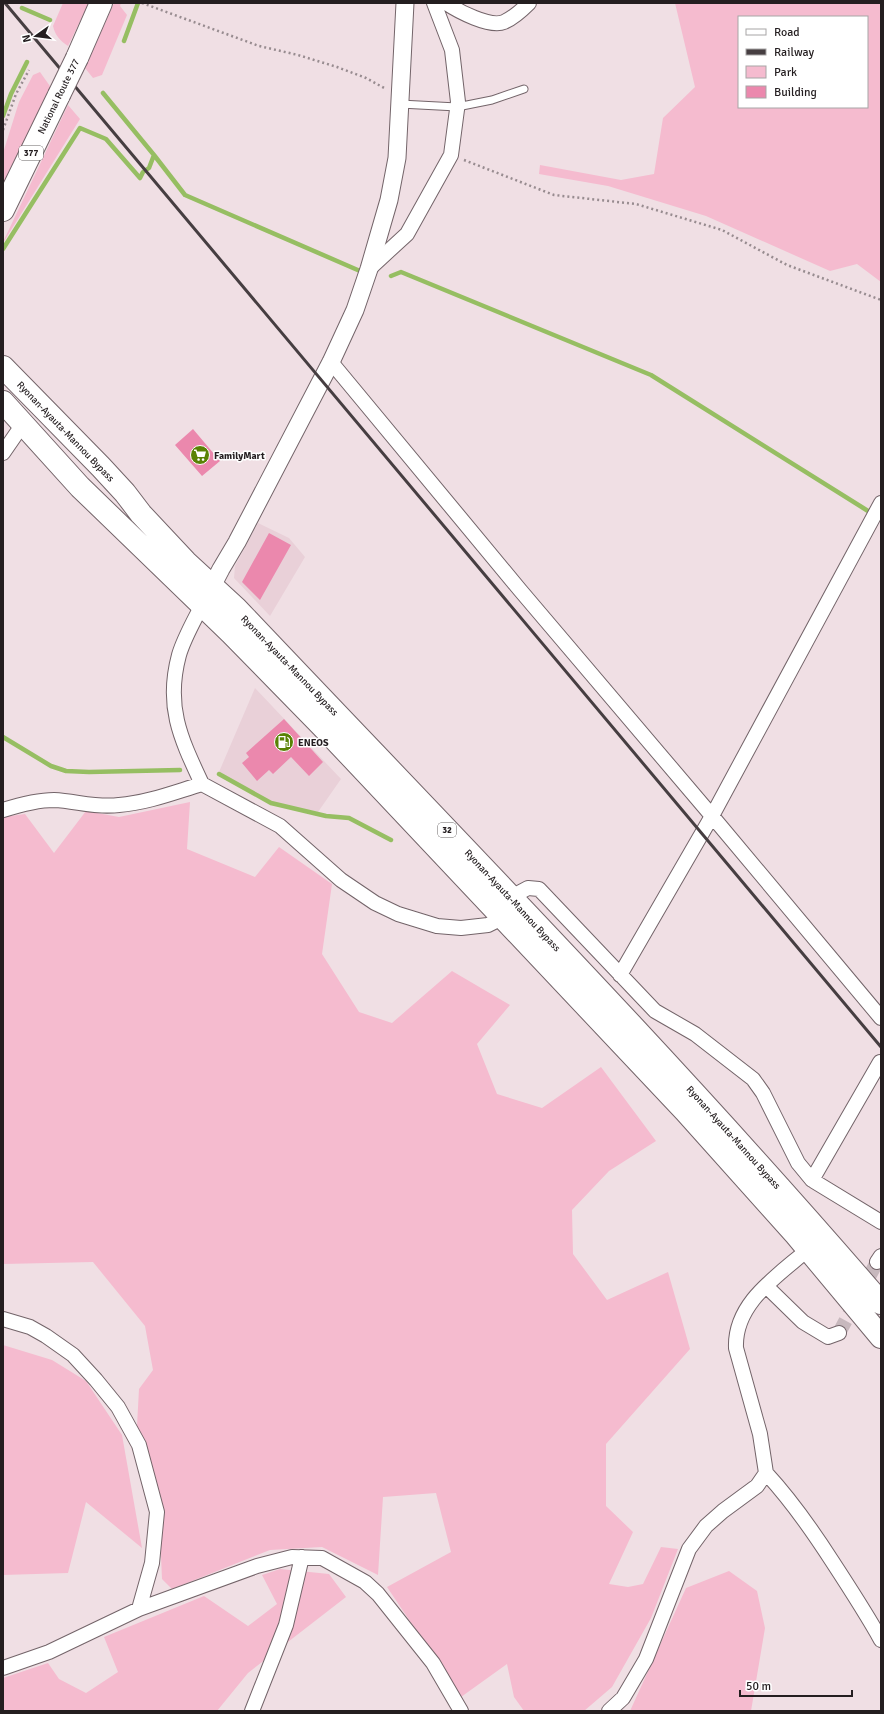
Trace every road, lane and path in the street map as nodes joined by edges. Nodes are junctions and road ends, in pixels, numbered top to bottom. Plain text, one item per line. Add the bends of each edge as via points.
1 (101, 3) edge
2 (142, 3) edge
3 (405, 3) edge
4 (434, 3) edge
5 (446, 3) edge
6 (529, 3) edge
7 (28, 70) dead end
8 (524, 89) dead end
9 (400, 100) junction
10 (457, 107) junction
11 (3, 130) edge
12 (451, 155) junction
13 (3, 210) edge
14 (370, 269) junction
15 (881, 300) edge
16 (331, 362) junction
17 (3, 367) edge
18 (3, 402) edge
19 (23, 424) junction
20 (3, 453) edge
21 (881, 503) edge
22 (212, 586) junction
23 (202, 605) junction
24 (202, 784) junction
25 (3, 810) edge
26 (712, 816) junction
27 (511, 897) junction
28 (502, 918) junction
29 (620, 975) junction
30 (881, 1018) edge
31 (880, 1062) edge
32 (812, 1180) junction
33 (881, 1222) edge
34 (816, 1243) junction
35 (766, 1286) junction
36 (881, 1303) edge
37 (3, 1319) edge
38 (838, 1333) dead end
39 (881, 1337) edge
40 (766, 1473) junction
41 (302, 1557) junction
42 (139, 1609) junction
43 (881, 1640) edge
44 (3, 1668) edge
45 (252, 1711) edge
46 (461, 1711) edge
47 (609, 1711) edge

1 - 13 highway, National Route 377 / 377, bridge
2 - 9 path via 259,46 337,67 366,78
3 - 9 street
4 - 10 street via 452,50
5 - 6 street via 483,21 496,24 504,22
7 - 11 path
8 - 10 lane via 492,100
9 - 10 lane
9 - 14 street via 397,158 389,200
10 - 12 street
12 - 14 street via 408,234
12 - 15 path via 554,195 636,204 722,230 787,265
14 - 16 street via 355,310
16 - 22 street
16 - 26 street
17 - 22 highway, Ryonan-Ayauta-Mannou Bypass / 32 via 101,467 186,562
18 - 19 highway, Ryonan-Ayauta-Mannou Bypass / 32
19 - 20 street
19 - 23 highway, Ryonan-Ayauta-Mannou Bypass / 32 via 80,487
21 - 26 street
22 - 23 street
22 - 27 highway, Ryonan-Ayauta-Mannou Bypass / 32 via 236,608
23 - 24 street via 179,654 174,698 183,744
23 - 28 highway, Ryonan-Ayauta-Mannou Bypass / 32 via 322,726
24 - 25 street via 150,800 119,805 95,806 54,800
24 - 28 street via 280,826 341,880 374,903 398,914 437,926 460,928 488,925
26 - 29 street
26 - 30 street
27 - 29 street via 528,888 539,889
27 - 34 highway, Ryonan-Ayauta-Mannou Bypass / 32 via 699,1097
28 - 34 highway, Ryonan-Ayauta-Mannou Bypass / 32 via 685,1111
29 - 32 street via 655,1011 695,1034 753,1079 763,1093 798,1163
31 - 32 street
32 - 33 street
34 - 35 street
34 - 36 highway, Ryonan-Ayauta-Mannou Bypass / 32
34 - 39 highway, Ryonan-Ayauta-Mannou Bypass / 32
35 - 38 street via 803,1322 828,1337
35 - 40 street via 745,1309 735,1338 738,1358 760,1434
37 - 42 street via 30,1327 73,1355 118,1407 139,1445 157,1512 152,1563
40 - 43 street via 785,1494 824,1548
40 - 47 street via 757,1486 706,1526 689,1549 646,1659 623,1698
41 - 42 street via 292,1556 257,1566
41 - 45 street via 286,1625
41 - 46 street via 322,1558 365,1582 378,1594 432,1663
42 - 44 street via 49,1652

